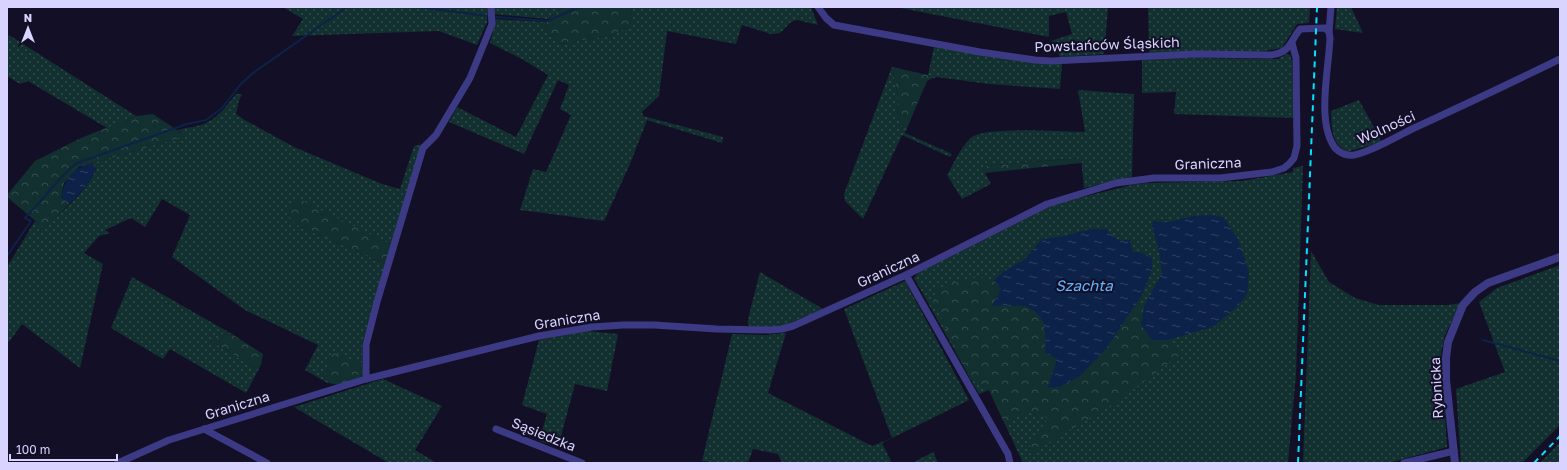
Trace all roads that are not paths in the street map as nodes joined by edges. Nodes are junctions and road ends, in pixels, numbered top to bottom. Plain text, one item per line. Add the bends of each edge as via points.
1 (491, 7) edge
2 (818, 7) edge
3 (1331, 7) edge
4 (1327, 30) junction
5 (1292, 43) junction
6 (1560, 59) edge
7 (1560, 256) edge
8 (906, 275) junction
9 (366, 379) junction
10 (204, 429) junction
11 (496, 429) dead end
12 (1454, 451) junction
13 (118, 463) edge
14 (267, 463) edge
15 (582, 463) edge
16 (1010, 463) edge
17 (1404, 463) edge
18 (1456, 463) edge

1 - 9 street via 492,24 470,78 436,135 423,148 366,346
2 - 5 street, Powstańców Śląskich via 834,25 1036,60 1196,54 1271,55 1286,50
3 - 4 street, Wolności
4 - 5 street, Powstańców Śląskich via 1300,29
4 - 6 street, Wolności via 1330,38 1325,114 1329,136 1335,147 1348,155 1379,145
5 - 8 street, Graniczna via 1297,63 1297,146 1294,158 1284,168 1272,172 1220,178 1154,178 1116,184 1076,195 1047,204
7 - 12 street, Rybnicka via 1488,283 1463,305 1448,342 1446,358
8 - 9 street, Graniczna via 782,329 716,329 654,325 592,327 539,336
8 - 16 street via 1008,454
9 - 10 street, Graniczna
10 - 13 street, Graniczna via 169,440
10 - 14 street
11 - 15 street, Sąsiedzka
12 - 17 street
12 - 18 street, Rybnicka

